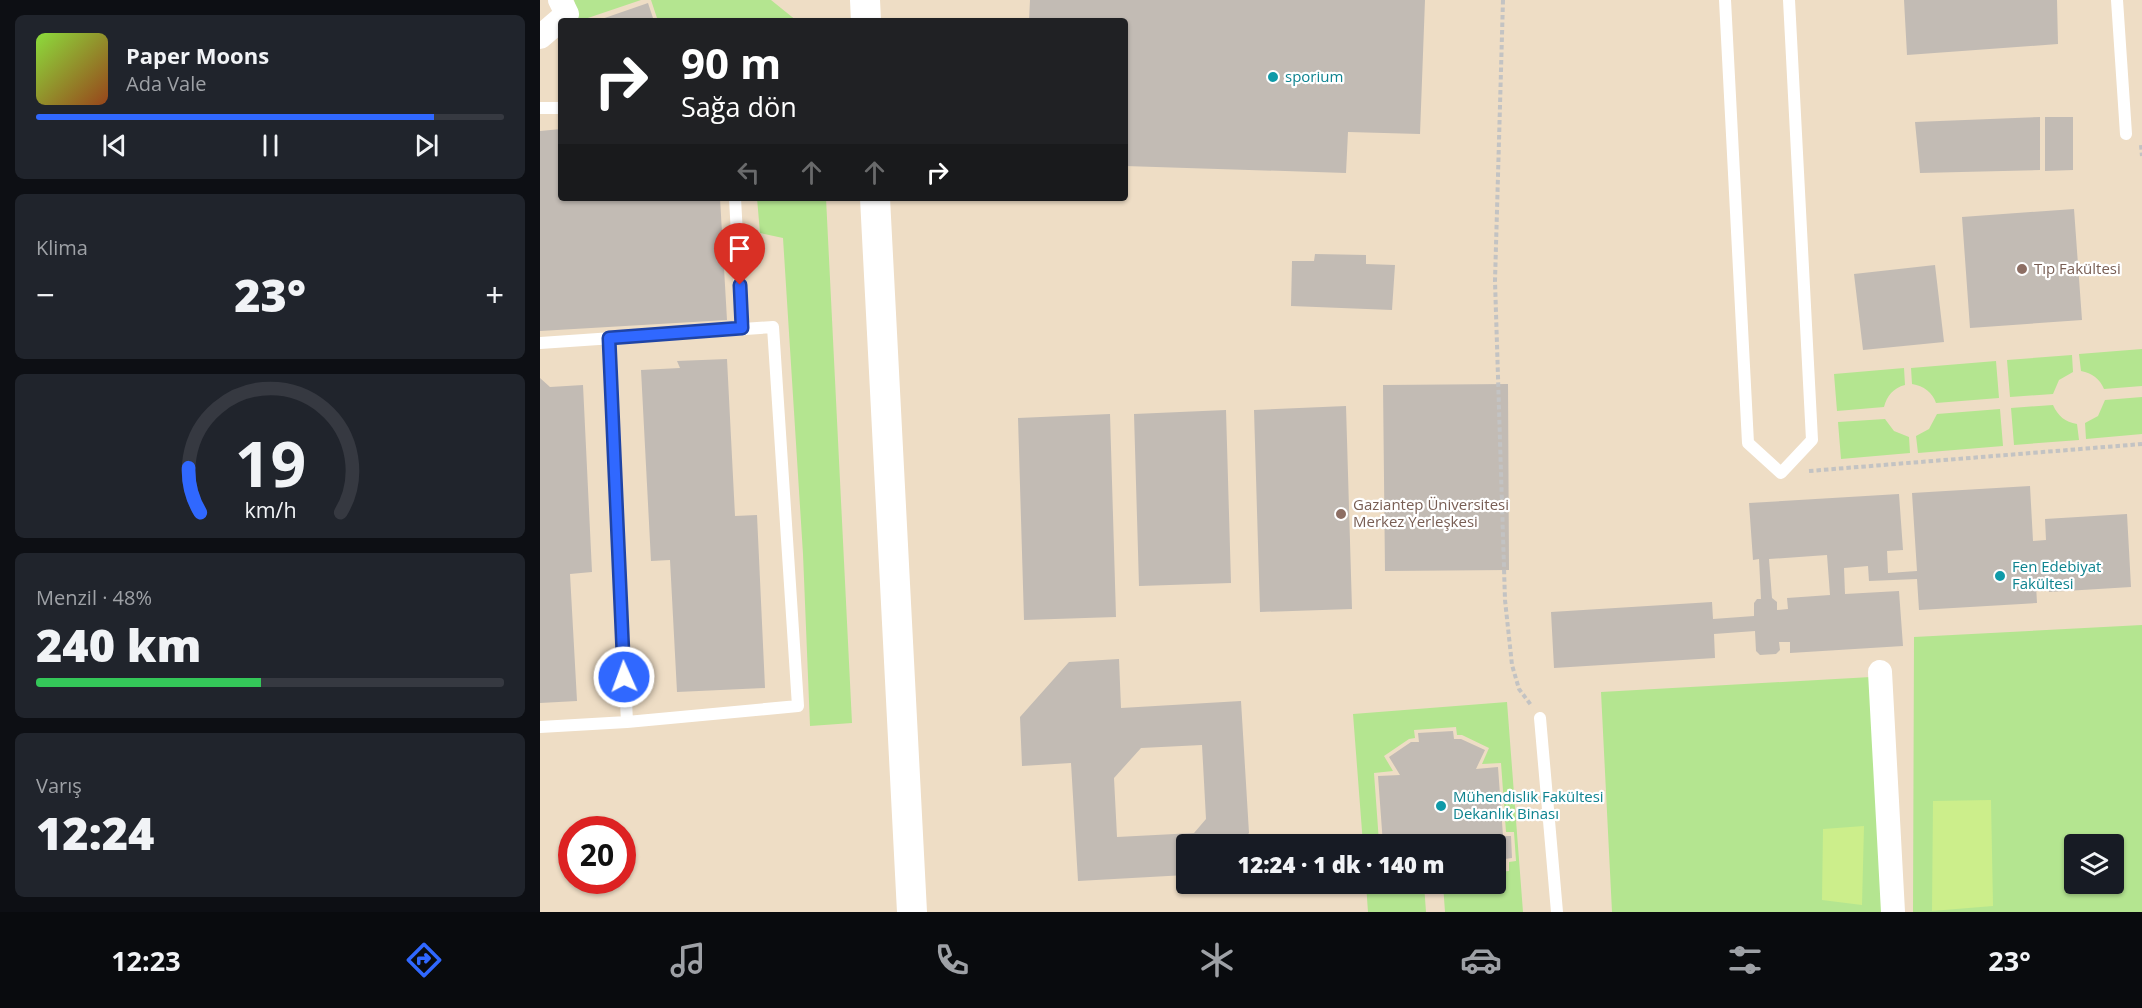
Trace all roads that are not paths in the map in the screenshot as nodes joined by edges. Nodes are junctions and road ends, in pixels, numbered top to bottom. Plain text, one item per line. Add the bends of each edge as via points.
1 (560, 0) edge
2 (865, 0) edge
3 (1725, 0) edge
4 (1788, 0) edge
5 (2117, 0) edge
6 (562, 18) edge
7 (866, 18) edge
8 (558, 22) edge
9 (540, 37) edge
10 (540, 108) edge
11 (558, 108) edge
12 (2126, 134) dead end
13 (735, 201) edge
14 (876, 201) edge
15 (742, 328) junction
16 (609, 338) junction
17 (540, 342) edge
18 (1880, 672) dead end
19 (1540, 718) road end
20 (627, 722) junction
21 (540, 727) edge
22 (912, 912) edge
23 (1557, 912) edge
24 (1893, 912) edge

1 - 6 street via 567,14
2 - 7 street
3 - 4 lane via 1748,443 1782,473 1812,440
5 - 12 lane
8 - 9 street
10 - 11 lane
13 - 15 lane
14 - 22 street
15 - 16 lane
15 - 20 lane via 773,327 798,706
16 - 17 lane
16 - 20 lane
18 - 24 street
19 - 23 lane
20 - 21 lane

